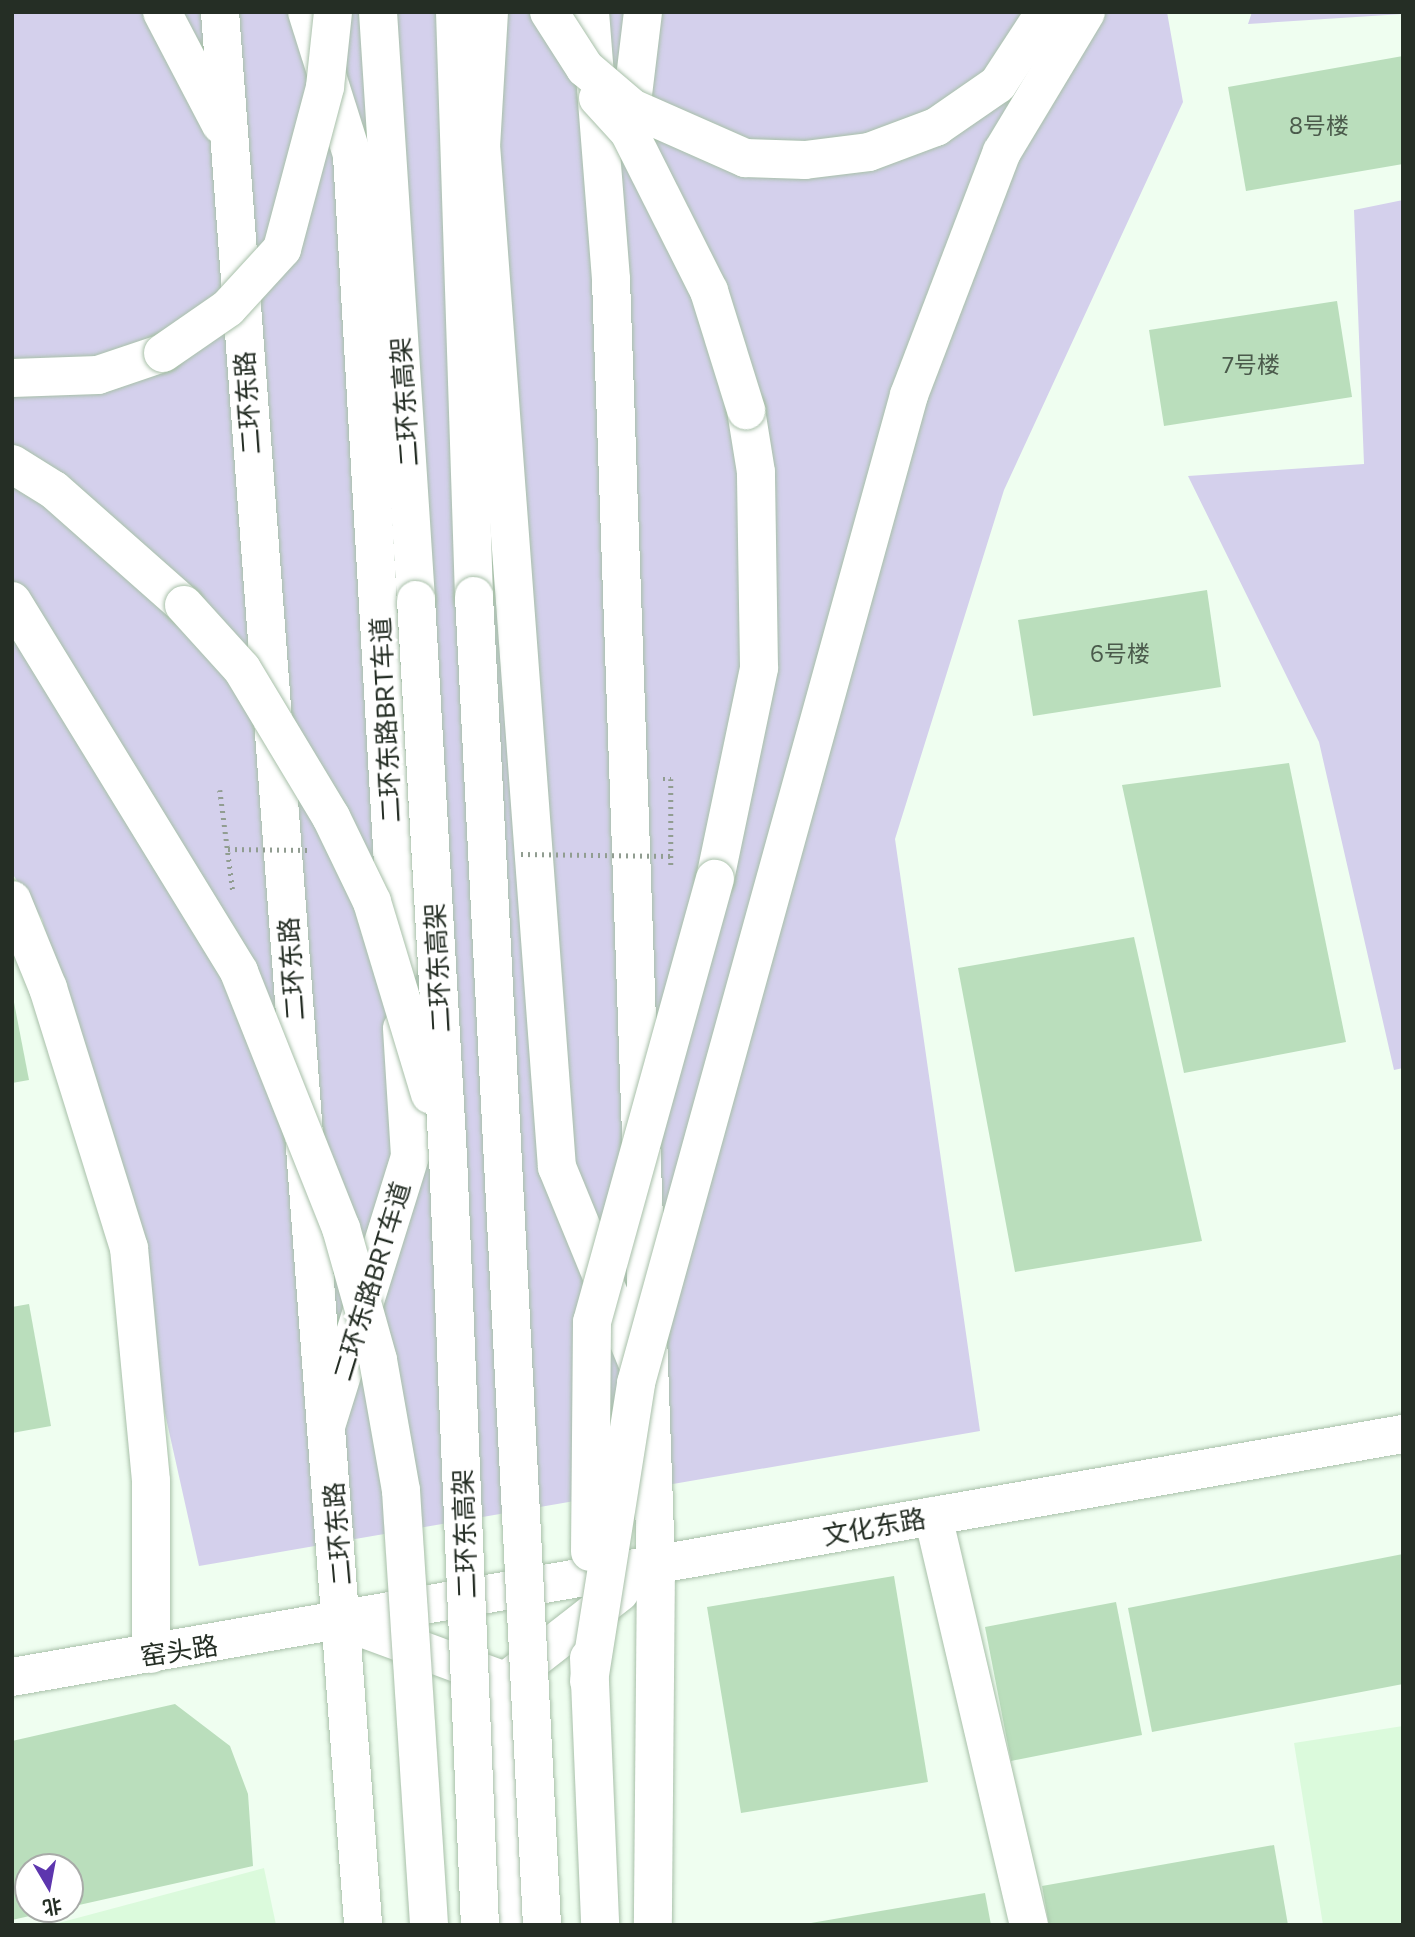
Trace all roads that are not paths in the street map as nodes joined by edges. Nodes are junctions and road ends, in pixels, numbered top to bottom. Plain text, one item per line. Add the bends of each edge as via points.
1 (162, 12) edge
2 (220, 12) edge
3 (307, 12) edge
4 (333, 12) edge
5 (378, 12) edge
6 (455, 12) edge
7 (489, 12) edge
8 (522, 12) edge
9 (549, 12) edge
10 (590, 12) edge
11 (643, 12) edge
12 (1045, 12) edge
13 (1086, 12) edge
14 (629, 132) junction
15 (227, 138) junction
16 (611, 280) junction
17 (12, 378) edge
18 (12, 464) edge
19 (12, 601) edge
20 (12, 900) edge
21 (448, 1156) junction
22 (650, 1393) junction
23 (327, 1423) junction
24 (1403, 1434) edge
25 (933, 1516) junction
26 (656, 1564) junction
27 (345, 1622) junction
28 (151, 1654) junction
29 (12, 1677) edge
30 (505, 1681) junction
31 (589, 1681) junction
32 (363, 1925) edge
33 (429, 1925) edge
34 (480, 1925) edge
35 (514, 1925) edge
36 (542, 1925) edge
37 (600, 1925) edge
38 (653, 1925) edge
39 (1029, 1925) edge

1 - 15 main road
2 - 15 main road, 二环东路
3 - 23 main road, 二环东路BRT车道 via 352,155 410,1156
4 - 17 main road, bridge via 325,87 282,249 228,309 163,353 98,375
5 - 21 main road, 二环东高架, bridge
6 - 36 main road, bridge via 474,596
7 - 22 main road via 481,145 557,1167
8 - 14 main road, bridge
9 - 12 main road, bridge via 585,68 632,108 745,158 805,160 869,152 936,127 998,84
10 - 16 main road
11 - 14 main road
13 - 31 main road, bridge via 1002,152 909,395 636,1383
14 - 16 main road
14 - 31 main road, bridge via 709,291 746,410 756,472 760,668 715,879 592,1322
15 - 23 main road, 二环东路
16 - 22 main road
18 - 21 main road, bridge via 63,498 184,605 242,669 285,736 372,902
19 - 33 main road, bridge via 239,972 341,1228 378,1360 401,1491
20 - 28 main road via 48,988 129,1248 151,1481
21 - 34 main road, 二环东高架, bridge
22 - 26 main road
23 - 27 main road, 二环东路
24 - 25 main road, 文化东路
25 - 26 main road, 文化东路
25 - 39 main road
26 - 27 main road, 文化东路
26 - 30 main road
26 - 38 main road
27 - 28 main road, 窑头路
27 - 30 main road
27 - 32 main road, 二环东路
28 - 29 main road, 窑头路
30 - 35 main road
31 - 37 main road, bridge

